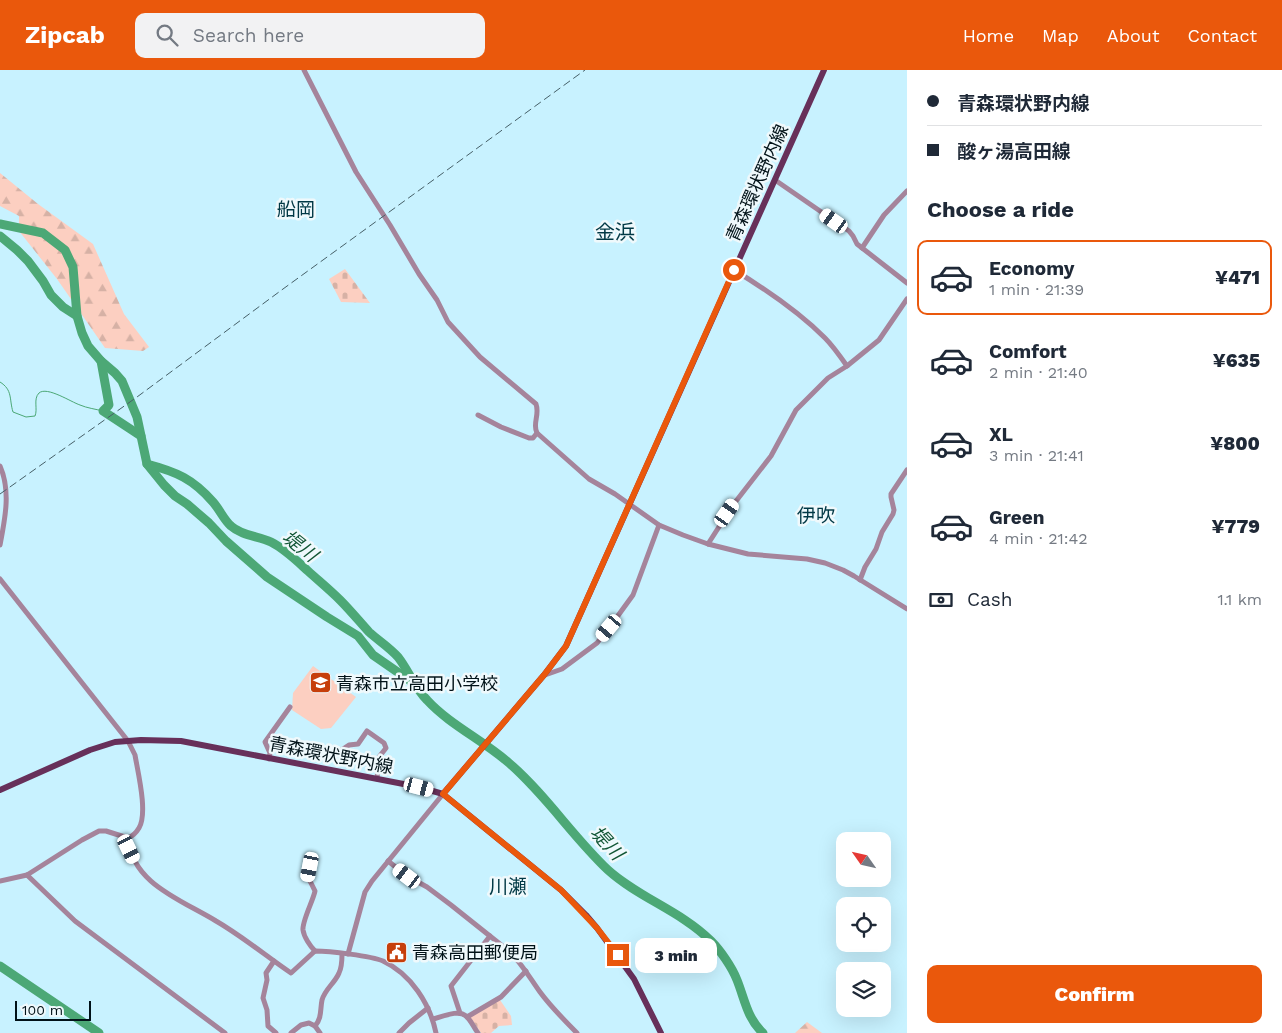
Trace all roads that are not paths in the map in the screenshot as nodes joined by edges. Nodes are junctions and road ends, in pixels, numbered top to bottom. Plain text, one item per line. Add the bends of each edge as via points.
1 (304, 70) edge
2 (824, 70) edge
3 (775, 180) junction
4 (907, 191) edge
5 (862, 248) junction
6 (734, 270) junction
7 (907, 283) edge
8 (907, 299) edge
9 (847, 366) junction
10 (478, 415) dead end
11 (537, 433) junction
12 (0, 466) edge
13 (907, 470) edge
14 (629, 505) junction
15 (659, 525) junction
16 (708, 544) junction
17 (0, 545) edge
18 (0, 579) edge
19 (860, 580) junction
20 (907, 609) edge
21 (544, 675) junction
22 (290, 707) dead end
23 (128, 741) junction
24 (340, 752) dead end
25 (269, 759) junction
26 (377, 779) junction
27 (0, 790) edge
28 (443, 794) junction
29 (128, 838) junction
30 (388, 861) junction
31 (310, 867) dead end
32 (27, 875) junction
33 (0, 881) edge
34 (490, 936) junction
35 (315, 951) junction
36 (345, 954) junction
37 (274, 961) junction
38 (526, 971) junction
39 (428, 1008) junction
40 (460, 1013) junction
41 (467, 1017) junction
42 (433, 1020) junction
43 (315, 1026) junction
44 (225, 1033) edge
45 (276, 1033) edge
46 (291, 1033) edge
47 (320, 1033) edge
48 (399, 1033) edge
49 (436, 1033) edge
50 (478, 1033) edge
51 (577, 1033) edge
52 (661, 1033) edge

1 - 11 street via 356,172 448,321 480,357 536,404
2 - 3 main road, 青森環状野内線
3 - 5 street via 849,231
3 - 6 main road, 青森環状野内線
4 - 5 street via 884,215
5 - 7 street
6 - 9 street via 790,306 826,339
6 - 14 main road, 青森環状野内線
8 - 9 street via 880,340
9 - 16 street via 828,378 796,410 771,456
10 - 11 street via 528,438
11 - 14 street via 589,479
12 - 17 street via 6,493
13 - 19 street via 891,494 893,514
14 - 15 street
14 - 21 main road, 青森環状野内線 via 566,646
15 - 16 street
15 - 21 street via 633,594 609,628 596,643 562,669
16 - 19 street via 748,554 816,560
18 - 23 street
19 - 20 street
21 - 28 main road, 青森環状野内線
22 - 25 street via 265,742
23 - 25 main road, 青森環状野内線 via 181,742
23 - 27 main road, 青森環状野内線 via 90,750
23 - 29 street via 135,755 143,816 140,827
24 - 26 street via 349,745 358,744 367,731 384,742 386,748 379,757
25 - 26 main road, 青森環状野内線
26 - 28 main road, 青森環状野内線
28 - 30 street
28 - 52 main road via 561,890 586,915 634,978
29 - 32 street via 99,831
29 - 37 street via 134,860 153,884 216,921
30 - 34 street
30 - 36 street via 365,892
31 - 35 street via 308,877 315,891 303,929
32 - 33 street
32 - 44 street via 75,921
34 - 38 street
34 - 40 street via 451,986
35 - 36 street
35 - 37 street via 291,973
36 - 39 street via 382,960 394,967 413,985
36 - 43 street via 340,972 322,999 321,1015
37 - 45 street via 266,973 263,998 268,1026
38 - 41 street via 501,998
38 - 51 street via 552,1007
39 - 42 street
39 - 48 street
40 - 41 street
40 - 42 street
41 - 50 street
42 - 49 street
43 - 46 street via 305,1024
43 - 47 street

